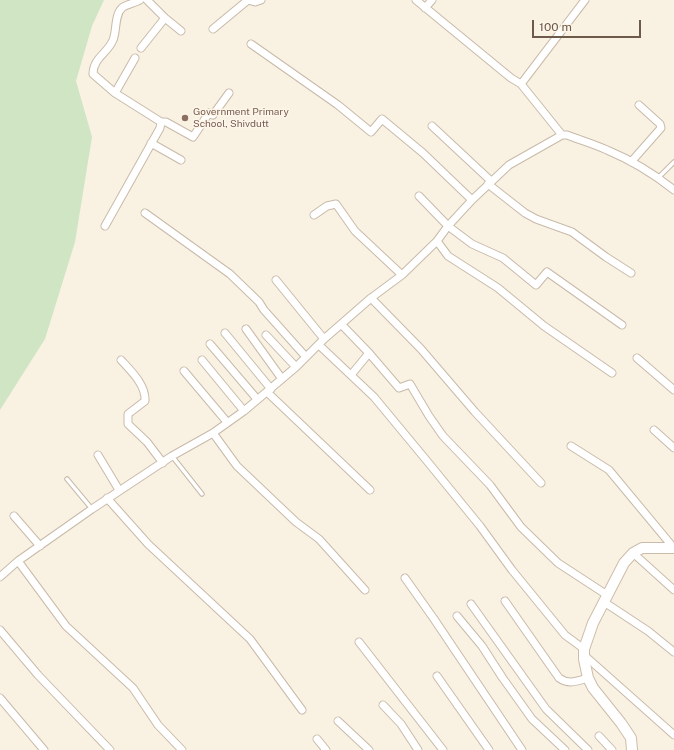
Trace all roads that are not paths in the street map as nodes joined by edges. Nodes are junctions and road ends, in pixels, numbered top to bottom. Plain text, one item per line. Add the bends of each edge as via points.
1 (140, 0) edge
2 (147, 0) edge
3 (261, 0) edge
4 (416, 0) edge
5 (432, 0) edge
6 (585, 0) edge
7 (425, 8) junction
8 (165, 18) junction
9 (213, 29) dead end
10 (181, 31) dead end
11 (251, 44) dead end
12 (141, 48) dead end
13 (135, 58) dead end
14 (521, 84) junction
15 (115, 93) junction
16 (229, 93) dead end
17 (639, 105) dead end
18 (161, 122) junction
19 (432, 126) dead end
20 (562, 135) junction
21 (151, 143) junction
22 (181, 160) dead end
23 (631, 162) junction
24 (674, 162) edge
25 (658, 178) junction
26 (490, 183) junction
27 (674, 190) edge
28 (419, 196) dead end
29 (472, 200) junction
30 (145, 213) dead end
31 (314, 215) dead end
32 (105, 226) dead end
33 (448, 226) junction
34 (437, 241) junction
35 (631, 273) dead end
36 (402, 275) junction
37 (276, 280) dead end
38 (371, 298) junction
39 (341, 324) junction
40 (622, 325) dead end
41 (246, 329) dead end
42 (225, 333) dead end
43 (266, 335) dead end
44 (321, 342) junction
45 (210, 344) dead end
46 (369, 353) junction
47 (306, 356) junction
48 (637, 358) dead end
49 (121, 360) dead end
50 (202, 360) dead end
51 (296, 367) junction
52 (184, 371) dead end
53 (612, 373) dead end
54 (351, 375) junction
55 (282, 379) junction
56 (674, 390) edge
57 (269, 391) junction
58 (257, 399) junction
59 (244, 411) junction
60 (227, 422) junction
61 (654, 430) dead end
62 (213, 432) junction
63 (571, 446) dead end
64 (674, 448) edge
65 (98, 455) dead end
66 (172, 456) junction
67 (163, 463) junction
68 (67, 479) dead end
69 (541, 483) dead end
70 (119, 490) junction
71 (370, 490) dead end
72 (202, 494) dead end
73 (107, 498) junction
74 (92, 509) junction
75 (14, 516) dead end
76 (40, 546) junction
77 (674, 548) edge
78 (633, 553) junction
79 (18, 561) junction
80 (0, 577) edge
81 (404, 578) dead end
82 (365, 590) dead end
83 (674, 590) edge
84 (606, 598) junction
85 (505, 601) dead end
86 (471, 604) dead end
87 (457, 616) dead end
88 (0, 630) edge
89 (359, 642) dead end
90 (584, 652) junction
91 (674, 652) edge
92 (437, 676) dead end
93 (588, 678) junction
94 (0, 698) edge
95 (382, 705) dead end
96 (302, 710) dead end
97 (338, 721) dead end
98 (674, 735) edge
99 (599, 736) dead end
100 (317, 739) dead end
101 (44, 750) edge
102 (110, 750) edge
103 (182, 750) edge
104 (326, 750) edge
105 (369, 750) edge
106 (418, 750) edge
107 (443, 750) edge
108 (489, 750) edge
109 (522, 750) edge
110 (566, 750) edge
111 (588, 750) edge
112 (612, 750) edge
113 (632, 750) edge

1 - 15 street via 123,7 120,11 113,40 94,66 93,74
2 - 8 street
3 - 9 street via 248,0
4 - 7 street
5 - 7 street
6 - 14 street
7 - 14 street
8 - 10 street
8 - 12 street
11 - 29 street via 338,105 371,132 382,119 424,153
13 - 15 street
14 - 20 street
15 - 18 street
16 - 18 street via 213,115 209,113 193,138 166,122
17 - 23 street via 660,124 661,128
18 - 21 street
19 - 26 street
20 - 23 street via 608,150
20 - 26 street via 509,165
21 - 22 street
21 - 32 street
23 - 25 street
24 - 25 lane
25 - 27 street
26 - 29 street
26 - 35 street via 525,213 572,232
28 - 33 street
29 - 33 street
30 - 47 street via 230,274 259,302
31 - 36 street via 327,206 336,204 355,231
33 - 34 street
33 - 40 street via 472,244 503,258 536,285 547,272
34 - 36 street
34 - 53 street via 448,256 498,288 544,326
36 - 38 street
37 - 44 street
38 - 39 street
38 - 69 street via 421,349
39 - 44 street
39 - 46 street
41 - 55 street
42 - 57 street
43 - 51 street
44 - 47 street
44 - 54 street
45 - 58 street
46 - 54 street
46 - 84 street via 399,388 410,384 443,436 490,485 527,534 558,563
47 - 51 street
48 - 56 street
49 - 67 street via 146,394 145,401 128,414 128,424 147,442
50 - 59 street
51 - 55 street
52 - 60 street
54 - 90 street via 374,397 427,461 565,635
55 - 57 street
57 - 58 street
57 - 71 street
58 - 59 street
59 - 60 street
60 - 62 street
61 - 64 street
62 - 66 street
62 - 82 street via 237,466 296,522 324,544
63 - 77 street via 609,470
65 - 70 street
66 - 67 street
66 - 72 lane
67 - 70 street
68 - 74 lane
70 - 73 street
73 - 74 street
73 - 96 street via 148,544 250,639
74 - 76 street
75 - 76 street
76 - 79 street
77 - 78 main road via 642,548
78 - 83 street
78 - 84 main road via 624,564
79 - 80 street
79 - 103 street via 66,626 133,688 158,725
81 - 109 street
84 - 90 main road via 593,624
84 - 91 street
85 - 93 street via 563,681 570,683
86 - 111 street via 546,709
87 - 110 street via 482,646 532,719
88 - 102 street via 38,676
89 - 107 street
90 - 93 main road
90 - 98 street
92 - 108 street
93 - 113 main road via 621,723 630,738
94 - 101 street
95 - 106 street via 401,724
97 - 105 street
99 - 112 street
100 - 104 street

